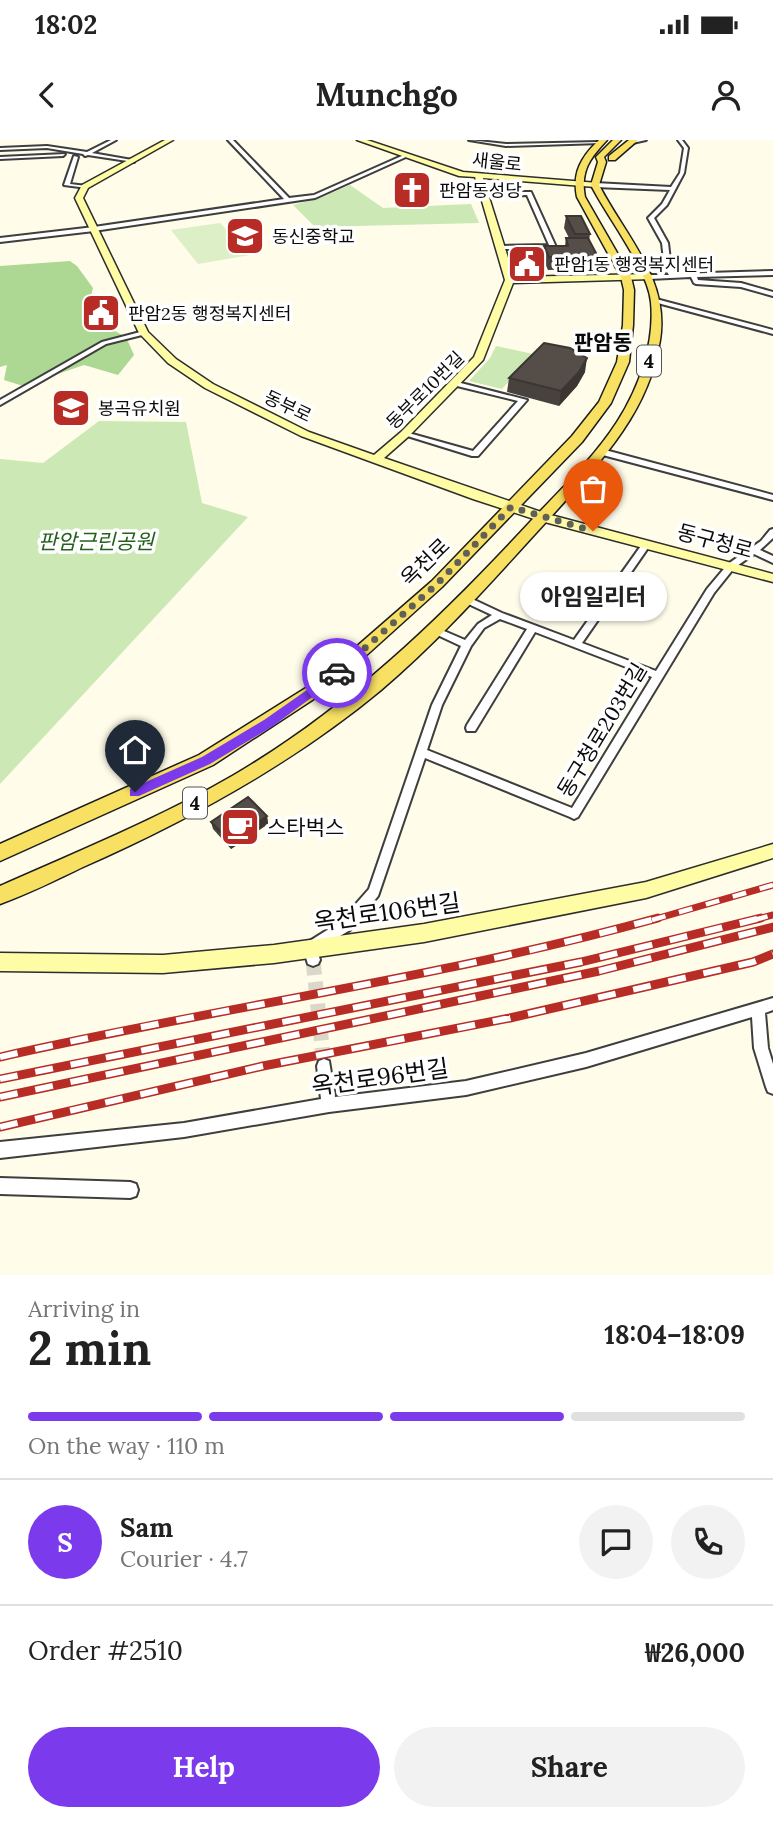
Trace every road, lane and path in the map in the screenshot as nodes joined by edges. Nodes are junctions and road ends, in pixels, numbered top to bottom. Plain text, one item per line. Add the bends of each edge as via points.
1 (17, 140) edge
2 (50, 140) edge
3 (114, 140) edge
4 (170, 140) edge
5 (230, 140) edge
6 (360, 140) edge
7 (471, 140) edge
8 (617, 140) edge
9 (643, 140) edge
10 (680, 140) edge
11 (629, 141) edge
12 (601, 142) edge
13 (47, 147) junction
14 (0, 149) edge
15 (13, 149) junction
16 (80, 155) junction
17 (406, 156) junction
18 (0, 158) edge
19 (132, 161) junction
20 (602, 162) junction
21 (479, 177) junction
22 (578, 185) junction
23 (596, 185) junction
24 (85, 187) junction
25 (673, 189) junction
26 (482, 194) junction
27 (288, 200) junction
28 (94, 229) junction
29 (0, 240) edge
30 (502, 248) junction
31 (773, 272) edge
32 (673, 275) junction
33 (693, 275) junction
34 (626, 277) junction
35 (649, 277) junction
36 (510, 280) junction
37 (773, 294) edge
38 (656, 300) junction
39 (772, 331) edge
40 (144, 333) junction
41 (456, 383) junction
42 (0, 403) edge
43 (405, 434) junction
44 (602, 452) junction
45 (376, 459) junction
46 (773, 498) edge
47 (511, 507) junction
48 (542, 517) junction
49 (773, 532) edge
50 (646, 545) junction
51 (754, 551) junction
52 (773, 560) edge
53 (731, 566) junction
54 (773, 578) edge
55 (465, 599) junction
56 (499, 615) junction
57 (533, 628) junction
58 (434, 630) junction
59 (576, 644) junction
60 (467, 645) junction
61 (659, 675) junction
62 (471, 728) dead end
63 (423, 753) junction
64 (773, 852) edge
65 (0, 853) edge
66 (0, 895) edge
67 (311, 954) junction
68 (0, 962) edge
69 (773, 1004) edge
70 (758, 1010) junction
71 (324, 1066) tunnel mouth
72 (773, 1087) edge
73 (329, 1105) junction
74 (0, 1150) edge
75 (0, 1186) edge
76 (130, 1190) dead end

1 - 15 street
2 - 13 street
3 - 16 street
4 - 19 main road
5 - 27 street
6 - 17 main road, 새울로
7 - 12 street via 506,145
8 - 20 main road via 600,156
9 - 11 street
10 - 25 street via 686,148 682,173
11 - 20 main road via 613,158
12 - 22 main road via 586,155
13 - 15 street
13 - 16 street
14 - 15 street
16 - 18 street
16 - 19 street
16 - 24 street via 67,185
17 - 21 main road, 새울로
17 - 27 street via 315,196
19 - 24 main road
20 - 23 main road
21 - 22 main road, 새울로
21 - 26 main road
22 - 23 main road, 새울로
22 - 34 main road, 옥천로 / 4
23 - 25 street
23 - 35 main road, 4
24 - 28 main road, 동부로 via 79,198
25 - 32 street via 651,218 665,243
26 - 30 main road
26 - 30 street via 529,193 553,247
27 - 28 street
28 - 29 street
28 - 40 main road, 동부로
30 - 36 main road
31 - 33 street
32 - 33 street
32 - 35 street
33 - 37 street via 696,282 741,285
34 - 35 main road
34 - 36 main road
34 - 47 main road, 옥천로 / 4 via 628,325 623,362 605,403
35 - 38 main road, 4
36 - 41 main road, 동부로10번길 via 479,358
38 - 39 street
38 - 44 main road, 4 via 655,339 643,384
40 - 42 street via 104,343
40 - 45 main road, 동부로 via 172,361 209,386 305,434
41 - 43 main road, 동부로10번길
41 - 43 street via 523,400 475,454
43 - 45 main road, 동부로10번길
44 - 46 street
44 - 48 main road, 4
45 - 47 main road, 동부로
47 - 48 main road, 동부로
47 - 65 main road, 옥천로 / 4 via 437,584 347,665 268,723 206,761
48 - 50 main road, 동구청로
48 - 55 main road, 4
49 - 51 street, 동구청로203번길
50 - 53 main road, 동구청로
50 - 59 street, 동구청로
51 - 52 street
51 - 53 street, 동구청로203번길
53 - 54 main road, 동구청로
53 - 61 street, 동구청로203번길 via 710,591
55 - 56 street
55 - 58 main road, 4
56 - 57 street
56 - 60 street via 481,626
57 - 59 street
57 - 62 street
58 - 60 street
58 - 66 main road, 4 via 374,685 240,780 113,845
59 - 61 street
60 - 63 street via 437,705
61 - 63 street, 동구청로203번길 via 574,814
63 - 67 street via 374,892 345,926
64 - 67 main road, 옥천로106번길 via 646,890
67 - 68 main road, 옥천로106번길 via 163,964
69 - 70 street, 옥천로96번길
70 - 72 street via 761,1048
70 - 73 street, 옥천로96번길 via 586,1060 466,1088
71 - 73 street
73 - 74 street, 옥천로96번길 via 184,1130
75 - 76 street

